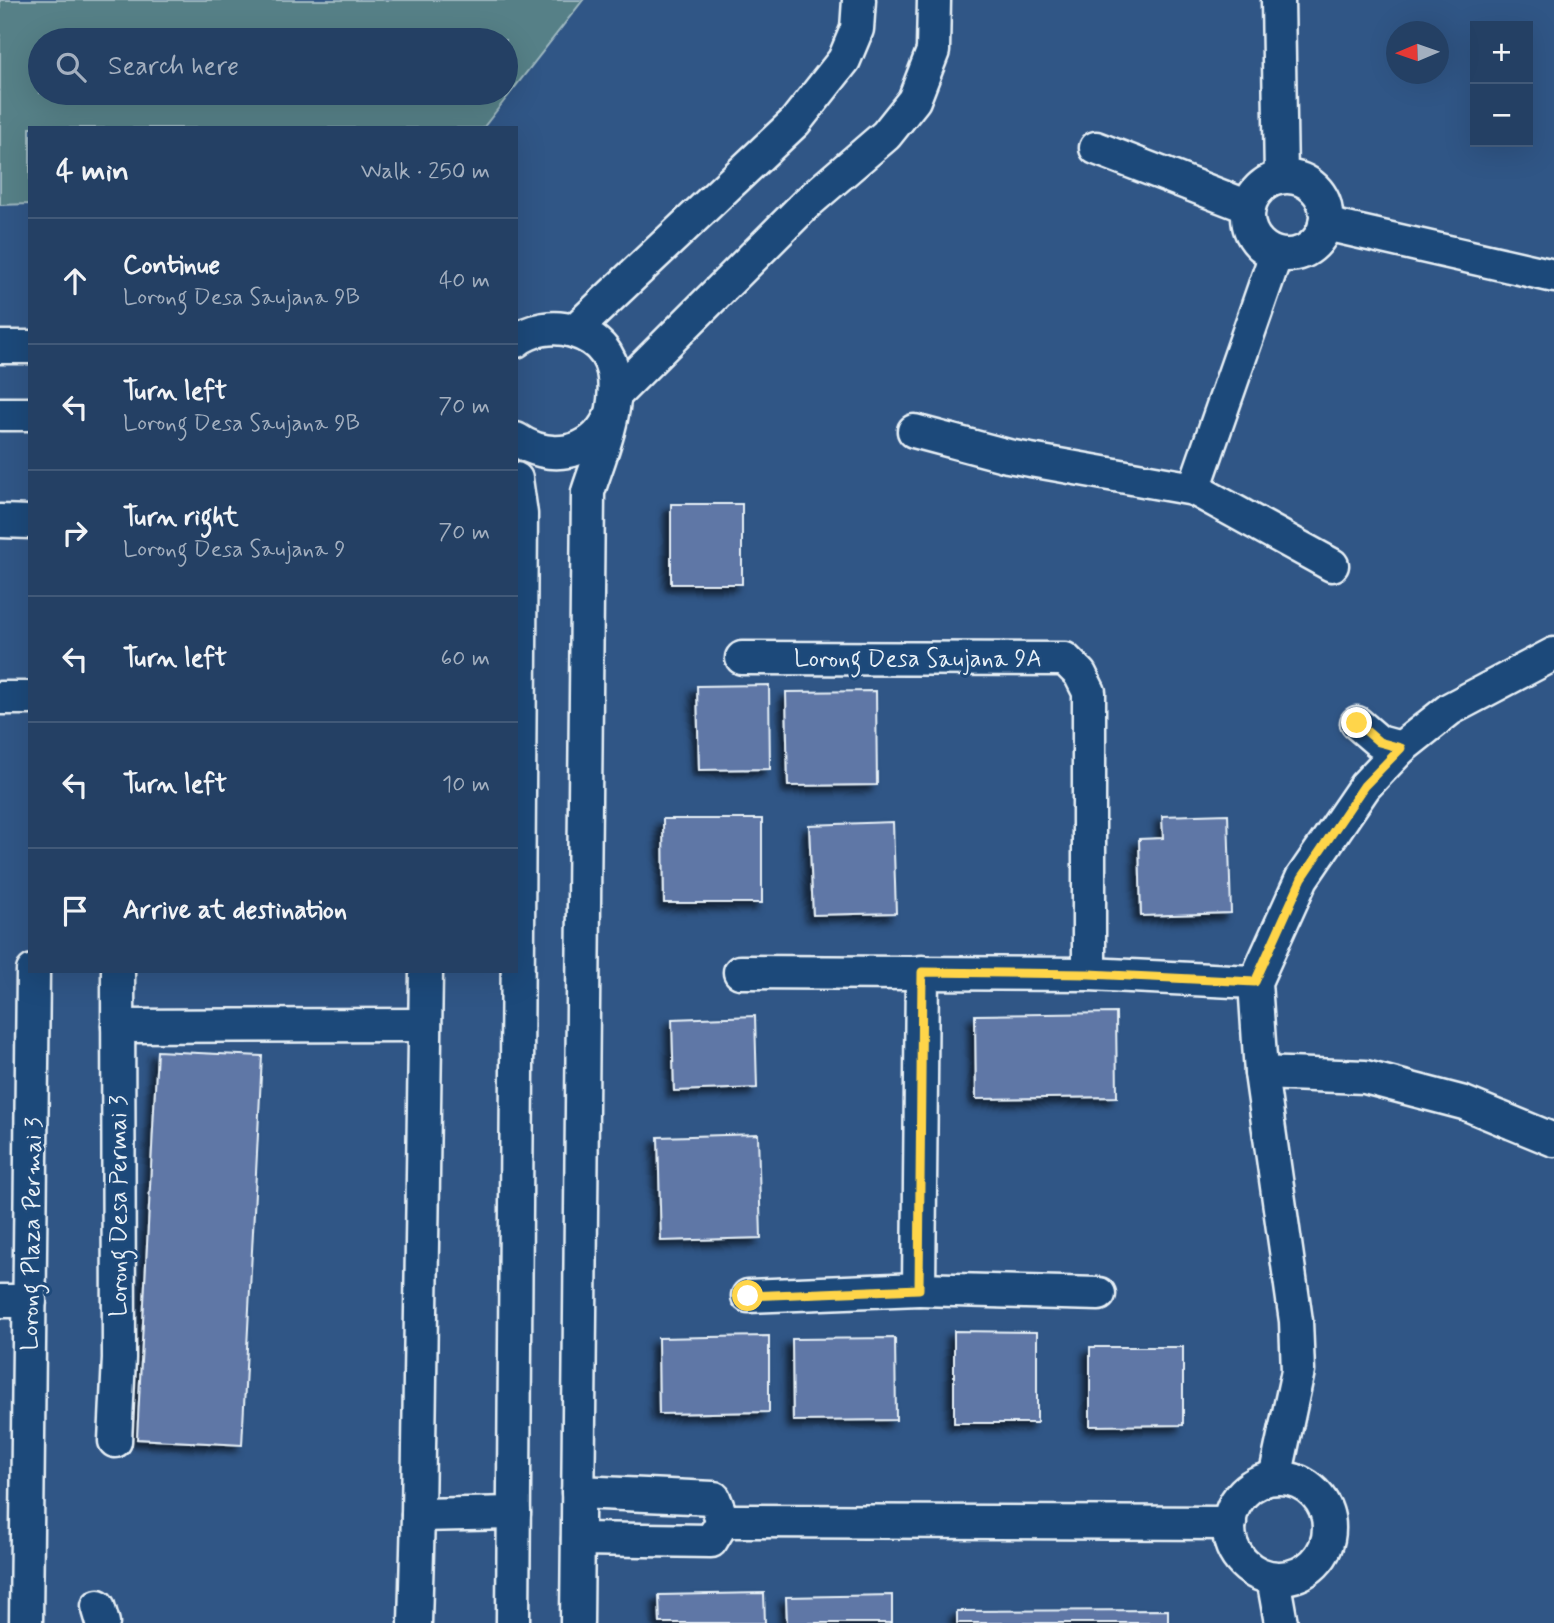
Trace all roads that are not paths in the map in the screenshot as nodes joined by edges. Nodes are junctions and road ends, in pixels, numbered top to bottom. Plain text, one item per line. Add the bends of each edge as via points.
1 (859, 0) edge
2 (934, 0) edge
3 (1278, 0) edge
4 (1096, 148) dead end
5 (1282, 177) junction
6 (1249, 207) junction
7 (1325, 224) junction
8 (1276, 254) junction
9 (1554, 276) edge
10 (574, 331) junction
11 (518, 340) edge
12 (0, 347) edge
13 (28, 347) edge
14 (616, 401) junction
15 (0, 414) edge
16 (28, 414) edge
17 (914, 431) dead end
18 (518, 440) edge
19 (1194, 489) junction
20 (518, 504) edge
21 (0, 521) edge
22 (28, 522) edge
23 (1332, 565) dead end
24 (1554, 654) edge
25 (742, 657) dead end
26 (0, 698) edge
27 (28, 698) edge
28 (1357, 723) dead end
29 (1401, 748) junction
30 (518, 958) edge
31 (740, 972) dead end
32 (922, 972) junction
33 (33, 973) edge
34 (118, 973) edge
35 (426, 973) edge
36 (518, 973) edge
37 (1089, 974) junction
38 (1255, 982) junction
39 (425, 1025) junction
40 (118, 1026) junction
41 (1261, 1073) junction
42 (1554, 1140) edge
43 (919, 1289) junction
44 (1099, 1294) dead end
45 (748, 1296) dead end
46 (15, 1301) edge
47 (115, 1441) dead end
48 (1275, 1478) junction
49 (14, 1486) edge
50 (578, 1492) junction
51 (514, 1513) junction
52 (418, 1515) junction
53 (723, 1521) junction
54 (1230, 1523) junction
55 (14, 1526) edge
56 (578, 1539) junction
57 (1273, 1578) junction
58 (26, 1623) edge
59 (415, 1623) edge
60 (513, 1623) edge
61 (577, 1623) edge
62 (1281, 1623) edge

1 - 10 street via 857,29 844,60 795,122
2 - 14 street via 933,51 914,100 886,135 807,203
3 - 5 street
4 - 6 street
5 - 6 street via 1261,187
5 - 7 street via 1294,177 1316,189 1323,200
6 - 8 street via 1248,219 1257,240
7 - 8 street via 1312,246 1301,253
7 - 9 street
8 - 19 street
10 - 11 street via 539,330
10 - 14 street via 606,355 614,373
12 - 13 street
14 - 18 street via 597,435 570,452 549,453
14 - 50 street via 588,492
15 - 16 street
17 - 19 street via 1008,456
19 - 23 street
20 - 30 street
21 - 22 street
24 - 29 street via 1450,709
25 - 37 street, Lorong Desa Saujana 9A via 1065,659 1089,692
26 - 27 street
28 - 29 street via 1379,742
29 - 38 street via 1364,786 1302,878
31 - 32 street
32 - 37 street
32 - 43 street
33 - 46 street, Lorong Plaza Permai 3
34 - 40 street, Lorong Desa Permai 3
35 - 39 street
36 - 51 street
37 - 38 street
38 - 41 street
39 - 40 street
39 - 52 street
40 - 47 street, Lorong Desa Permai 3
41 - 42 street via 1365,1077 1464,1103
41 - 48 street via 1296,1321 1298,1371
43 - 44 street
43 - 45 street
46 - 49 street, Lorong Plaza Permai 3
48 - 54 street via 1245,1492 1234,1506
48 - 57 street via 1307,1486 1319,1498 1329,1529 1326,1546 1311,1565 1290,1577
49 - 55 street, Lorong Plaza Permai 3
50 - 53 street via 714,1498
50 - 56 street
51 - 52 street
51 - 60 street
52 - 59 street
53 - 54 street
53 - 56 street via 711,1541
54 - 57 street via 1236,1553 1258,1573
55 - 58 street, Lorong Plaza Permai 3
56 - 61 street
57 - 62 street

